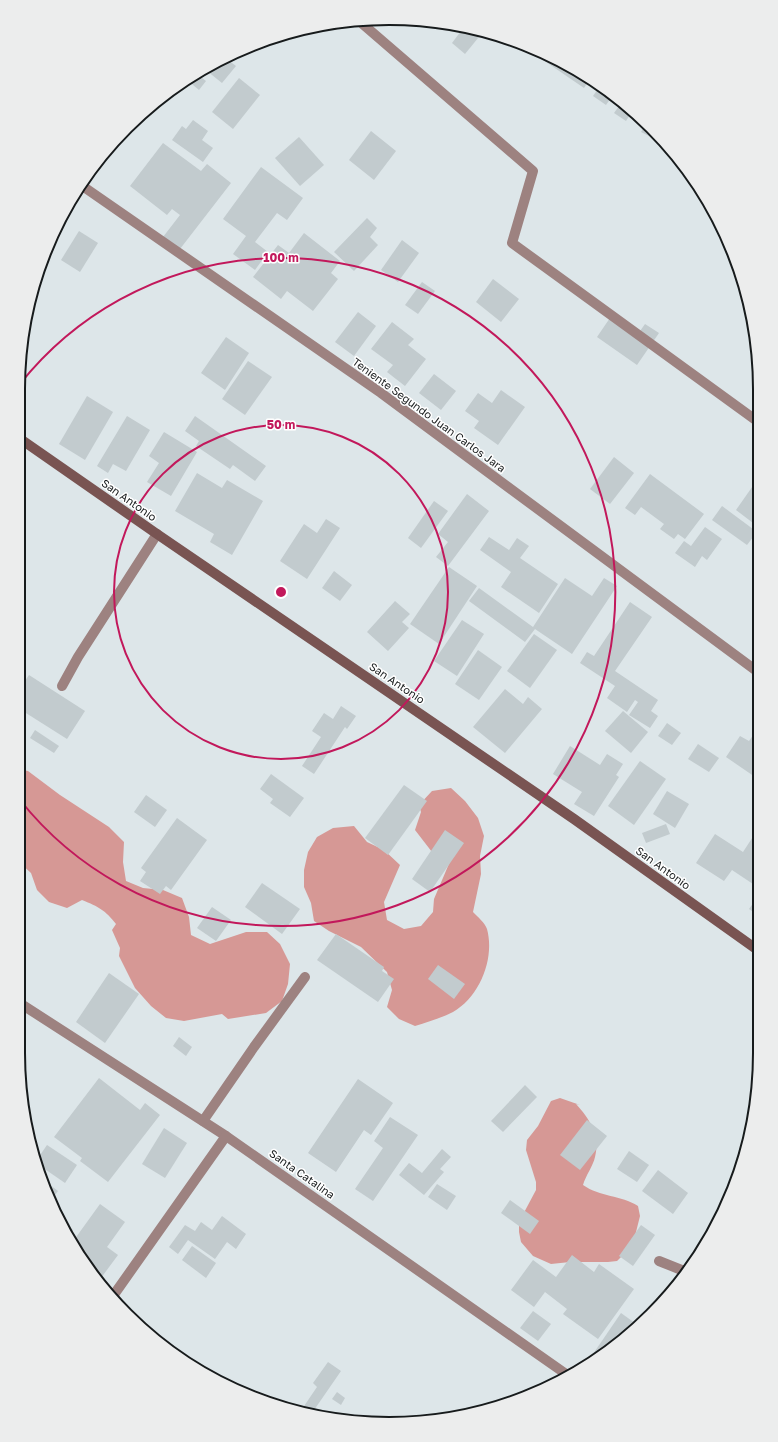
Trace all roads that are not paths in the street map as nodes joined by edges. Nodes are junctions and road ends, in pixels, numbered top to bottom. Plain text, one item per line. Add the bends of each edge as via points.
1 (365, 26) edge
2 (85, 188) edge
3 (753, 418) edge
4 (25, 442) edge
5 (157, 534) junction
6 (753, 668) edge
7 (62, 686) dead end
8 (753, 947) edge
9 (305, 977) dead end
10 (25, 1007) edge
11 (203, 1121) junction
12 (226, 1136) junction
13 (660, 1261) dead end
14 (682, 1270) edge
15 (115, 1293) edge
16 (563, 1372) edge

1 - 3 street via 533,171 512,243
2 - 6 street, Teniente Segundo Juan Carlos Jara via 381,393
4 - 5 street, San Antonio
5 - 7 street
5 - 8 street, San Antonio via 574,819
9 - 11 street
10 - 11 street, Santa Catalina
11 - 12 street, Santa Catalina
12 - 15 street
12 - 16 street, Santa Catalina
13 - 14 street

